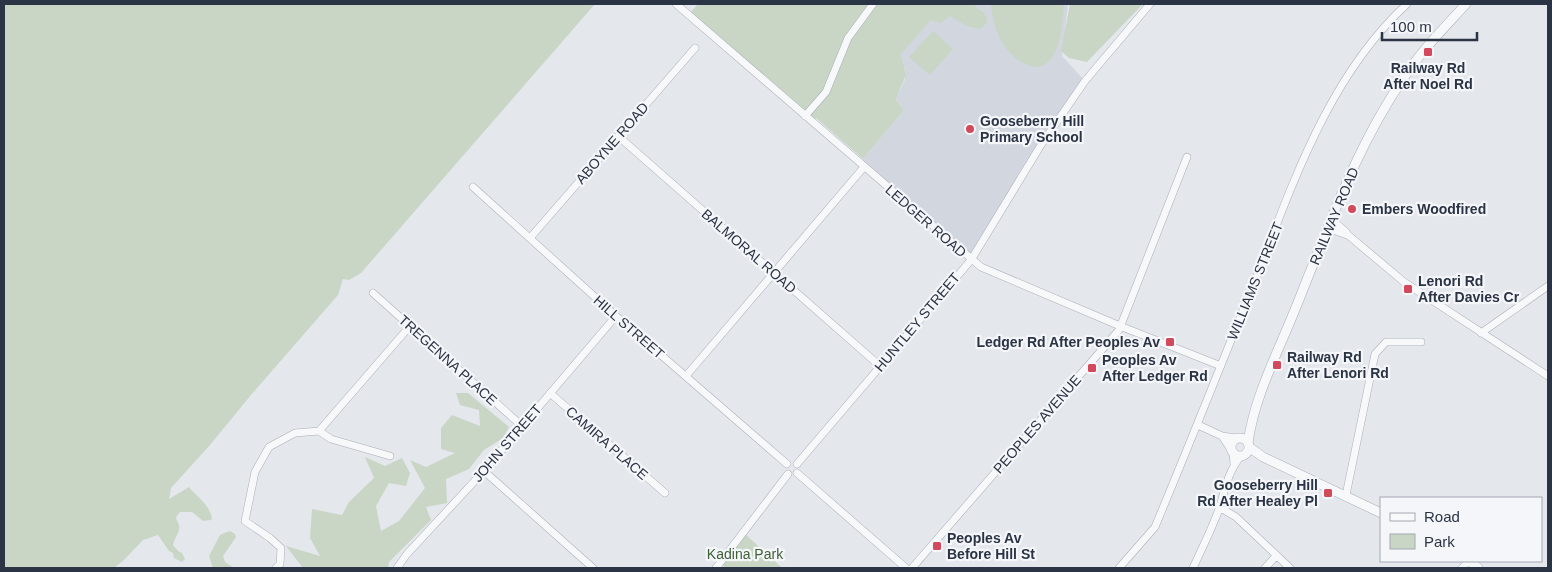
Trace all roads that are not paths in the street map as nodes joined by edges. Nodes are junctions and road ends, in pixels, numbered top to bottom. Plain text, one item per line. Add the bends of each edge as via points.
1 (676, 4) edge
2 (873, 4) edge
3 (1150, 4) edge
4 (1407, 4) edge
5 (1466, 4) edge
6 (695, 48) dead end
7 (805, 116) junction
8 (618, 136) junction
9 (1187, 157) dead end
10 (864, 167) junction
11 (473, 187) dead end
12 (1331, 219) junction
13 (1327, 228) junction
14 (1348, 235) junction
15 (530, 238) junction
16 (971, 260) junction
17 (774, 272) junction
18 (1548, 286) edge
19 (373, 293) dead end
20 (616, 316) junction
21 (410, 326) junction
22 (1120, 326) junction
23 (1481, 333) junction
24 (1422, 342) dead end
25 (880, 366) junction
26 (1221, 366) junction
27 (686, 376) junction
28 (1548, 376) edge
29 (550, 393) junction
30 (1251, 421) junction
31 (1198, 425) junction
32 (522, 426) junction
33 (319, 431) junction
34 (1222, 436) junction
35 (1238, 438) junction
36 (1249, 445) junction
37 (1237, 453) junction
38 (390, 456) dead end
39 (1263, 457) junction
40 (787, 464) junction
41 (797, 464) junction
42 (484, 471) junction
43 (797, 473) junction
44 (788, 474) junction
45 (665, 493) dead end
46 (1346, 495) junction
47 (1220, 506) junction
48 (1380, 512) edge
49 (1276, 556) junction
50 (276, 568) edge
51 (397, 568) edge
52 (593, 568) edge
53 (716, 568) edge
54 (906, 568) edge
55 (912, 568) edge
56 (1119, 568) edge
57 (1194, 568) edge
58 (1264, 568) edge
59 (1290, 568) edge

1 - 7 street, LEDGER ROAD
2 - 7 street via 848,38 826,92
3 - 16 street, HUNTLEY STREET via 1084,81
4 - 26 street, WILLIAMS STREET via 1393,16 1349,72 1310,146
5 - 12 street, RAILWAY ROAD via 1420,55 1396,89 1358,158
6 - 8 street, ABOYNE ROAD
7 - 10 street, LEDGER ROAD
8 - 15 street, ABOYNE ROAD
8 - 17 street, BALMORAL ROAD
9 - 22 street, PEOPLES AVENUE
10 - 16 street, LEDGER ROAD
10 - 17 street
11 - 15 street, HILL STREET
12 - 13 street, RAILWAY ROAD
12 - 14 street
13 - 14 street
13 - 30 street, RAILWAY ROAD
14 - 23 street via 1404,282
15 - 20 street, HILL STREET
16 - 22 street, LEDGER ROAD
16 - 25 street, HUNTLEY STREET
17 - 25 street, BALMORAL ROAD
17 - 27 street
18 - 23 street
19 - 21 street, TREGENNA PLACE
20 - 27 street, HILL STREET
20 - 29 street, JOHN STREET
21 - 32 street, TREGENNA PLACE
21 - 33 street
22 - 26 street, LEDGER ROAD
22 - 55 street, PEOPLES AVENUE
23 - 28 street
24 - 46 street via 1386,342 1375,354
25 - 41 street, HUNTLEY STREET
26 - 31 street, WILLIAMS STREET
27 - 40 street, HILL STREET
29 - 32 street, JOHN STREET
29 - 45 street, CAMIRA PLACE
30 - 35 street, RAILWAY ROAD
30 - 36 street, RAILWAY ROAD
31 - 34 street
31 - 56 street, WILLIAMS STREET via 1155,527
32 - 42 street, JOHN STREET
33 - 38 street via 331,439
33 - 50 street via 295,433 269,447 255,472 245,521 281,548 280,564
34 - 35 street
34 - 37 street
35 - 36 street via 1246,440
35 - 37 street via 1232,441
36 - 37 street via 1247,453
36 - 39 street
37 - 39 street
37 - 47 street
39 - 46 street
40 - 41 street
40 - 44 street
41 - 43 street
42 - 51 street, JOHN STREET
42 - 52 street
43 - 44 street
43 - 54 street
44 - 53 street
46 - 48 street
47 - 49 street
47 - 57 street
49 - 58 street
49 - 59 street

